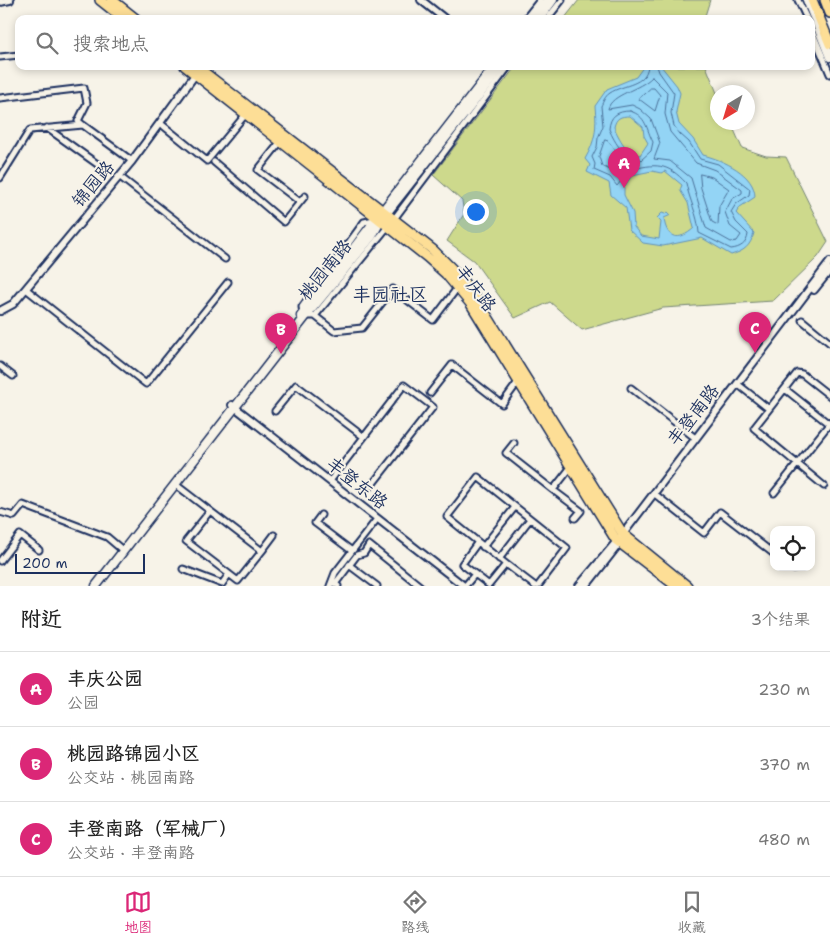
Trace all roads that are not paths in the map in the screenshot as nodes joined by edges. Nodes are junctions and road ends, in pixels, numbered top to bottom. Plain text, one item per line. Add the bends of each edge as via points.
1 (10, 0) edge
2 (100, 0) edge
3 (112, 0) edge
4 (421, 0) edge
5 (540, 0) edge
6 (546, 0) edge
7 (553, 0) edge
8 (562, 0) edge
9 (798, 0) edge
10 (806, 0) edge
11 (812, 0) edge
12 (818, 0) edge
13 (825, 0) edge
14 (0, 2) edge
15 (830, 13) edge
16 (119, 15) edge
17 (131, 15) edge
18 (440, 15) edge
19 (528, 15) edge
20 (535, 15) edge
21 (542, 15) edge
22 (550, 15) edge
23 (805, 15) edge
24 (812, 15) edge
25 (815, 21) edge
26 (830, 30) edge
27 (815, 38) edge
28 (830, 44) edge
29 (15, 55) edge
30 (0, 57) edge
31 (830, 57) edge
32 (197, 70) edge
33 (492, 70) edge
34 (499, 70) edge
35 (506, 70) edge
36 (830, 74) edge
37 (0, 98) edge
38 (246, 114) junction
39 (160, 123) junction
40 (83, 126) junction
41 (47, 128) junction
42 (281, 141) junction
43 (132, 161) junction
44 (214, 162) dead end
45 (107, 171) dead end
46 (119, 176) junction
47 (0, 178) edge
48 (305, 196) dead end
49 (300, 202) junction
50 (383, 218) junction
51 (225, 260) dead end
52 (830, 262) edge
53 (830, 270) edge
54 (228, 282) dead end
55 (458, 287) junction
56 (26, 289) junction
57 (0, 311) edge
58 (304, 315) junction
59 (315, 316) junction
60 (802, 320) dead end
61 (830, 343) edge
62 (0, 366) edge
63 (13, 376) dead end
64 (518, 382) junction
65 (740, 386) junction
66 (631, 388) dead end
67 (785, 389) junction
68 (430, 394) dead end
69 (830, 396) edge
70 (234, 406) junction
71 (769, 409) junction
72 (275, 411) dead end
73 (830, 423) edge
74 (364, 437) junction
75 (694, 437) junction
76 (514, 444) dead end
77 (798, 464) junction
78 (571, 467) junction
79 (330, 481) junction
80 (175, 484) junction
81 (371, 486) dead end
82 (824, 486) dead end
83 (553, 490) junction
84 (774, 493) dead end
85 (656, 495) junction
86 (515, 507) junction
87 (210, 511) junction
88 (0, 512) edge
89 (321, 515) dead end
90 (377, 518) junction
91 (575, 518) dead end
92 (530, 519) junction
93 (274, 535) dead end
94 (621, 538) junction
95 (478, 542) junction
96 (483, 547) junction
97 (120, 548) junction
98 (39, 550) dead end
99 (262, 551) junction
100 (352, 551) junction
101 (770, 551) edge
102 (499, 559) junction
103 (0, 561) edge
104 (349, 564) junction
105 (506, 564) junction
106 (183, 569) dead end
107 (229, 574) junction
108 (475, 574) junction
109 (90, 586) edge
110 (96, 586) edge
111 (330, 586) edge
112 (338, 586) edge
113 (377, 586) edge
114 (420, 586) edge
115 (465, 586) edge
116 (536, 586) edge
117 (580, 586) edge
118 (586, 586) edge
119 (676, 586) edge
120 (687, 586) edge

1 - 14 street
2 - 16 main road
3 - 17 main road
4 - 18 street
5 - 19 street
6 - 20 main road
7 - 21 main road
8 - 22 street
9 - 23 street
10 - 24 main road
11 - 28 main road
12 - 26 main road
13 - 15 main road
25 - 31 main road
27 - 36 street
29 - 30 street
32 - 38 main road, 丰庆路
32 - 39 street, 锦园路
32 - 50 main road, 丰庆路
33 - 50 main road, 桃园南路
34 - 50 main road, 桃园南路
35 - 50 street
37 - 40 street via 84,88 87,102 78,121
38 - 39 street via 207,161
38 - 42 main road, 丰庆路
39 - 43 street, 锦园路
40 - 41 street
40 - 43 street
41 - 45 street
41 - 47 street via 30,130
42 - 49 street via 258,170
42 - 50 main road, 丰庆路
43 - 46 street, 锦园路
44 - 49 street via 284,222
46 - 51 street
46 - 56 street, 锦园路
48 - 49 street
50 - 55 main road, 丰庆路
50 - 58 main road, 桃园南路 via 372,236
50 - 58 street via 364,222 302,308
50 - 59 street
50 - 94 main road, 丰庆路 via 447,263 474,296
52 - 75 street, 丰登南路
53 - 65 street, 丰登南路
54 - 56 street via 146,384
55 - 59 street via 433,320 393,289 362,328 334,331
55 - 64 main road, 丰庆路
56 - 57 street, 锦园路 via 13,304
58 - 59 street
58 - 70 main road, 桃园南路
60 - 61 street
62 - 63 street
64 - 68 street via 502,404 452,365
64 - 78 main road, 丰庆路
65 - 71 street
65 - 85 street, 丰登南路
66 - 75 street
67 - 69 street via 797,374 802,374
67 - 71 street
67 - 73 street
70 - 79 street, 丰登东路
70 - 80 main road, 桃园南路
70 - 97 main road, 桃园南路
71 - 77 street via 754,428
72 - 74 street via 296,385
73 - 77 street
74 - 79 street
74 - 81 street via 404,385 432,407
75 - 94 street, 丰登南路
76 - 83 street via 506,453
77 - 82 street
77 - 84 street
78 - 83 street
78 - 94 main road, 丰庆路
79 - 90 street, 丰登东路
80 - 87 street
80 - 110 main road, 桃园南路
83 - 91 street via 581,511
85 - 94 street, 丰登南路
85 - 101 street via 704,533 720,512
86 - 92 street
86 - 95 street via 478,477 447,516
86 - 96 street
87 - 99 street
87 - 107 street via 186,541
88 - 97 street via 14,516 23,505 107,537
89 - 100 street via 315,523
90 - 100 street
90 - 115 street, 丰登东路
92 - 102 street
92 - 116 street via 567,548
93 - 99 street
94 - 117 street, 丰登南路
94 - 118 street, 丰登南路
94 - 119 main road, 丰庆路
94 - 120 main road, 丰庆路
95 - 96 street
95 - 108 street via 462,564
96 - 102 street
97 - 109 main road, 桃园南路
98 - 103 street via 20,535
99 - 107 street via 238,581
100 - 111 street via 335,573
102 - 105 street
104 - 112 street via 335,584
104 - 113 street
104 - 114 street via 369,545
105 - 108 street via 489,585
105 - 116 street
106 - 107 street via 222,584
108 - 115 street

